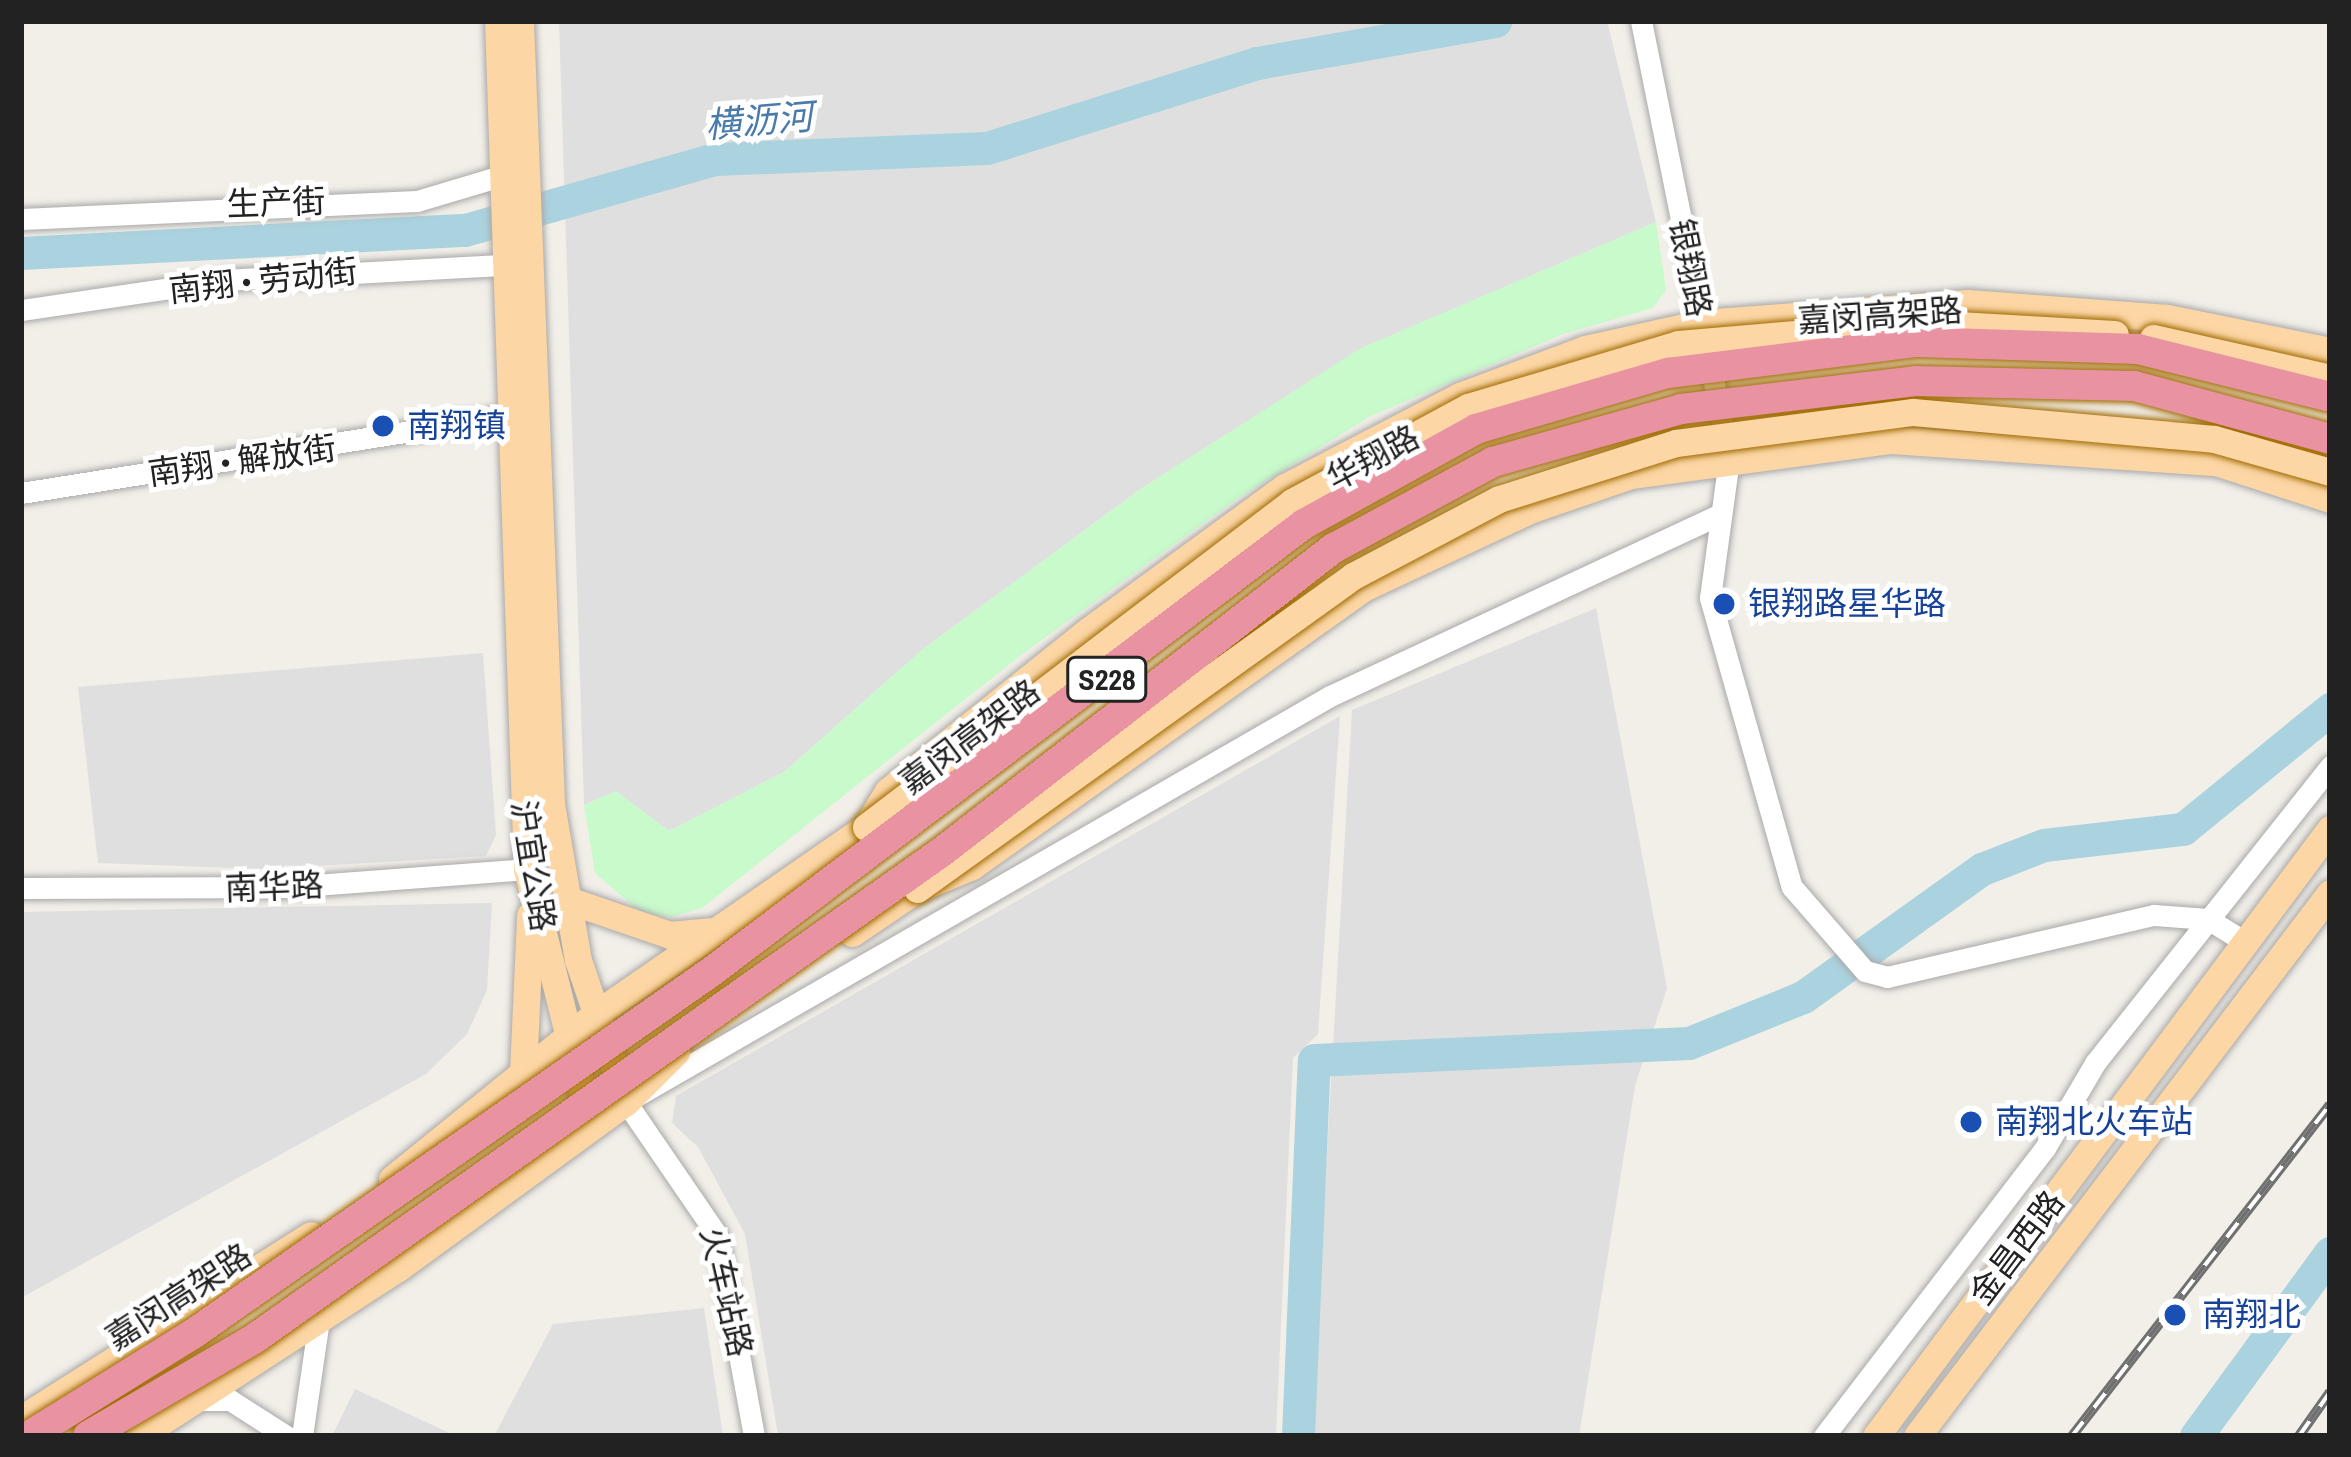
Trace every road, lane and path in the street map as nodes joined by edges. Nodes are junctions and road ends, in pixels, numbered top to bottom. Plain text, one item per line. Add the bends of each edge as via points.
1 (498, 21) edge
2 (520, 21) edge
3 (1641, 21) edge
4 (514, 183) junction
5 (21, 219) edge
6 (513, 251) junction
7 (21, 310) edge
8 (1702, 323) junction
9 (2330, 352) edge
10 (2330, 378) edge
11 (2330, 398) edge
12 (522, 413) junction
13 (2330, 439) edge
14 (1729, 459) junction
15 (2330, 472) edge
16 (21, 493) edge
17 (2330, 499) edge
18 (1718, 515) junction
19 (2330, 766) edge
20 (866, 827) junction
21 (2330, 829) edge
22 (529, 883) junction
23 (21, 888) edge
24 (917, 889) junction
25 (2330, 893) edge
26 (565, 899) junction
27 (2208, 919) junction
28 (716, 931) junction
29 (2245, 943) junction
30 (583, 1024) junction
31 (524, 1072) junction
32 (626, 1102) junction
33 (591, 1126) junction
34 (319, 1319) junction
35 (194, 1400) junction
36 (21, 1419) edge
37 (29, 1436) edge
38 (88, 1436) edge
39 (139, 1436) edge
40 (286, 1436) edge
41 (302, 1436) edge
42 (754, 1436) edge
43 (1824, 1436) edge
44 (1876, 1436) edge
45 (1917, 1436) edge

1 - 4 main road, 沪宜公路
2 - 4 main road, 沪宜公路
3 - 8 street, 银翔路
4 - 5 street, 生产街 via 417,201
4 - 6 main road, 沪宜公路
6 - 7 street, 南翔 • 劳动街
6 - 12 main road, 沪宜公路
8 - 9 main road via 1968,303 2168,318
8 - 14 street, 银翔路
8 - 20 main road via 1585,349 1460,396 1285,487 888,791
10 - 20 main road, 华翔路, bridge via 2144,336 1923,323 1678,344 1468,407 1292,502
11 - 37 highway, 嘉闵高架路 / S228, bridge via 2138,350 1917,342 1668,373 1476,429 1304,524 711,972 193,1334
12 - 16 street, 南翔 • 解放街
12 - 22 main road, 沪宜公路
12 - 26 main road, 沪宜公路 via 550,804
13 - 38 highway, 嘉闵高架路 / S228, bridge via 2134,386 1915,381 1681,409 1492,461 1334,548 943,851 254,1339
14 - 17 main road via 1891,440 2032,447 2216,462
14 - 18 street, 银翔路
14 - 24 main road via 1631,475 1532,509 1363,588 972,866
15 - 24 main road, bridge via 2214,439 1913,412 1676,443 1499,499 1353,576
18 - 27 street, 银翔路 via 1710,598 1763,806 1792,887 1865,971 1929,973 2154,915
18 - 32 street via 1330,696
19 - 27 street
20 - 28 main road, 华翔路
21 - 29 main road, 金昌西路
22 - 23 street, 南华路
22 - 30 main road, 沪宜公路
22 - 31 main road
24 - 32 main road via 671,1056
25 - 45 main road, 金昌西路
26 - 28 main road via 670,935
26 - 30 main road, 沪宜公路
27 - 29 street
27 - 43 street
28 - 30 main road, 华翔路
29 - 44 main road, 金昌西路
30 - 31 main road
30 - 32 main road, 沪宜公路
30 - 33 main road
31 - 36 main road via 381,1189
32 - 33 main road
32 - 42 street, 火车站路 via 718,1235
33 - 34 main road
34 - 35 main road
34 - 41 street
35 - 39 main road
35 - 40 street via 230,1400

